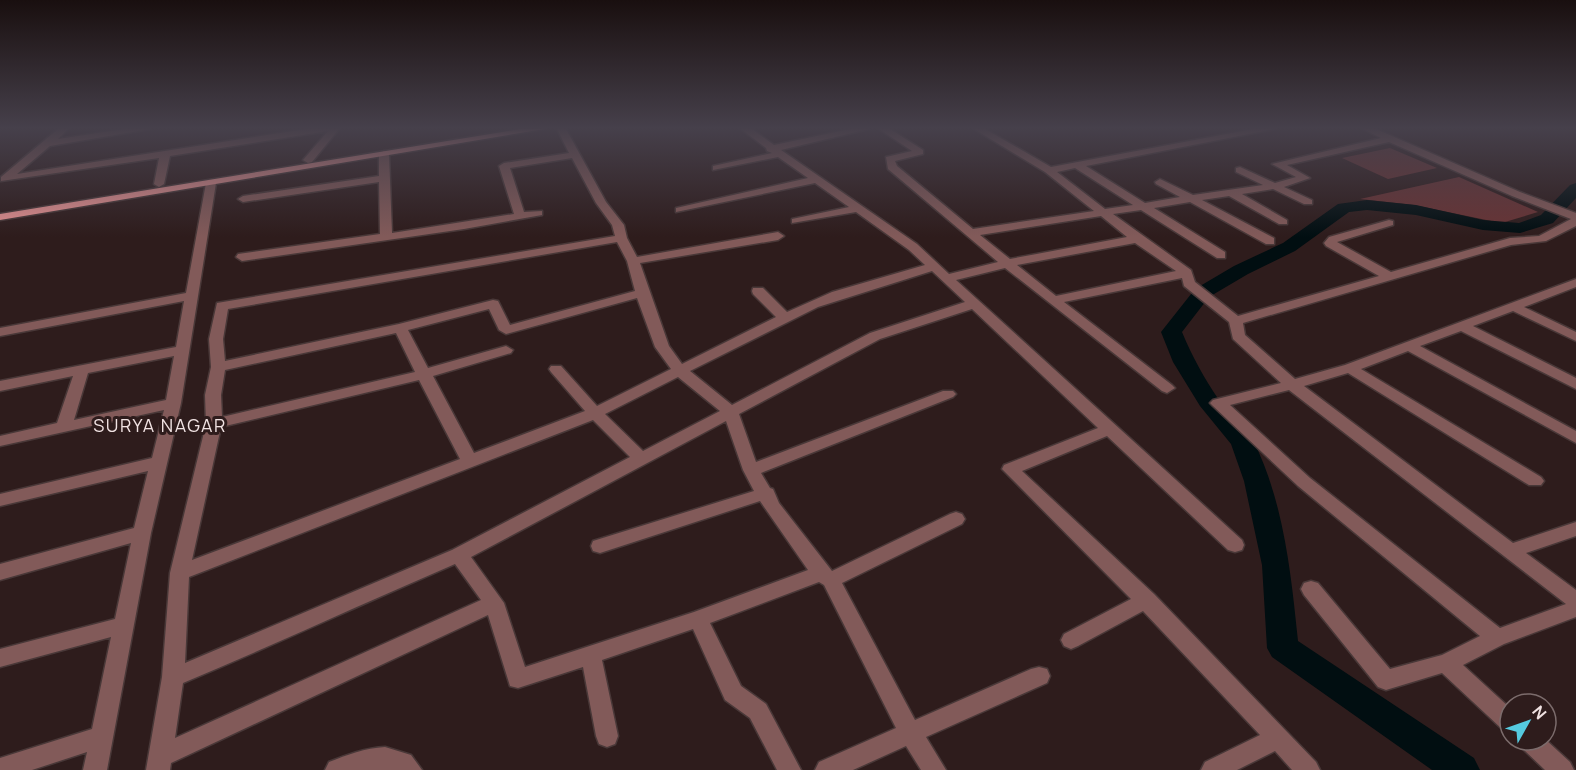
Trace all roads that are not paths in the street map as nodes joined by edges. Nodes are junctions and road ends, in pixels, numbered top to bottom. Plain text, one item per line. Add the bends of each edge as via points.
1 (21, 165) edge
2 (103, 165) edge
3 (163, 165) edge
4 (277, 165) edge
5 (319, 165) edge
6 (384, 165) edge
7 (511, 165) edge
8 (580, 165) edge
9 (727, 165) edge
10 (796, 165) edge
11 (891, 165) edge
12 (1040, 165) edge
13 (1077, 165) joint
14 (1279, 165) edge
15 (1449, 165) edge
16 (717, 168) dead end
17 (1049, 170) junction
18 (1240, 170) dead end
19 (384, 177) junction
20 (818, 179) junction
21 (2, 181) edge
22 (1160, 182) dead end
23 (211, 183) junction
24 (159, 184) junction
25 (1274, 186) junction
26 (1230, 192) junction
27 (108, 197) junction
28 (243, 199) dead end
29 (1190, 199) junction
30 (1308, 202) dead end
31 (1143, 206) junction
32 (857, 209) junction
33 (680, 210) dead end
34 (0, 211) edge
35 (538, 213) dead end
36 (1102, 213) junction
37 (520, 216) junction
38 (0, 217) edge
39 (1576, 219) edge
40 (796, 221) dead end
41 (1283, 222) dead end
42 (1389, 223) dead end
43 (971, 233) junction
44 (778, 236) dead end
45 (386, 237) junction
46 (621, 238) junction
47 (1137, 240) junction
48 (1270, 241) dead end
49 (1221, 255) dead end
50 (242, 257) dead end
51 (633, 261) junction
52 (1010, 263) junction
53 (935, 266) junction
54 (1390, 277) junction
55 (948, 278) junction
56 (1188, 278) junction
57 (1573, 286) edge
58 (758, 291) dead end
59 (642, 293) junction
60 (193, 295) junction
61 (1055, 300) junction
62 (972, 303) junction
63 (1512, 306) junction
64 (786, 319) junction
65 (1236, 321) junction
66 (1460, 325) junction
67 (400, 328) junction
68 (0, 332) edge
69 (1576, 337) edge
70 (1407, 345) junction
71 (181, 350) junction
72 (506, 350) dead end
73 (218, 367) junction
74 (1350, 368) junction
75 (556, 369) dead end
76 (82, 370) junction
77 (680, 371) junction
78 (424, 374) junction
79 (1576, 384) edge
80 (1292, 385) junction
81 (0, 386) edge
82 (1167, 388) dead end
83 (948, 394) dead end
84 (173, 404) junction
85 (730, 411) junction
86 (595, 413) junction
87 (214, 424) junction
88 (64, 427) junction
89 (1110, 429) junction
90 (1576, 438) edge
91 (0, 441) edge
92 (642, 459) junction
93 (160, 462) junction
94 (470, 462) junction
95 (751, 470) junction
96 (1535, 481) dead end
97 (767, 494) junction
98 (0, 500) edge
99 (956, 519) dead end
100 (1576, 529) edge
101 (142, 533) junction
102 (1235, 545) dead end
103 (600, 546) dead end
104 (1511, 551) junction
105 (459, 555) junction
106 (0, 572) edge
107 (180, 573) junction
108 (826, 577) junction
109 (1311, 589) dead end
110 (1147, 600) junction
111 (1576, 601) edge
112 (494, 603) junction
113 (1576, 609) edge
114 (698, 619) junction
115 (124, 625) junction
116 (1497, 638) junction
117 (1071, 640) dead end
118 (591, 655) junction
119 (0, 658) edge
120 (1446, 663) junction
121 (1039, 676) dead end
122 (173, 678) junction
123 (1498, 711) edge
124 (911, 734) junction
125 (607, 736) dead end
126 (102, 737) junction
127 (1277, 738) junction
128 (1543, 752) edge
129 (158, 763) edge
130 (0, 769) edge
131 (95, 770) edge
132 (337, 770) edge
133 (410, 770) edge
134 (789, 770) edge
135 (827, 770) edge
136 (934, 770) edge
137 (1213, 770) edge
138 (1308, 770) edge
139 (1562, 770) edge

1 - 21 street
2 - 21 street
3 - 24 street
4 - 24 main road
5 - 23 main road
6 - 19 street
7 - 37 street via 504,166
8 - 46 street via 618,225
9 - 16 street
10 - 20 street
11 - 43 street
12 - 17 street
13 - 17 street
13 - 31 street
14 - 25 street via 1305,178
15 - 39 street
17 - 36 street
18 - 25 street
19 - 28 street
19 - 45 street
20 - 32 street
20 - 33 street
22 - 29 street
23 - 27 main road
23 - 60 street
24 - 27 main road
25 - 26 street
25 - 30 street
26 - 29 street
26 - 41 street
27 - 34 main road
27 - 38 main road
29 - 31 street
29 - 48 street
31 - 36 street
31 - 49 street
32 - 40 street
32 - 53 street via 888,227
35 - 37 street
36 - 43 street
36 - 47 street
37 - 45 street
39 - 54 street via 1542,239 1510,242
42 - 54 street via 1330,243
43 - 52 street
44 - 51 street
45 - 50 street
46 - 51 street
46 - 73 street via 222,306 216,339
47 - 52 street
47 - 56 street
51 - 59 street
52 - 55 street
52 - 61 street
53 - 55 street
53 - 64 street via 837,295
54 - 65 street
55 - 62 street
56 - 61 street
56 - 65 street
57 - 63 street
58 - 64 street
59 - 67 street via 506,330 493,304
59 - 77 street via 662,347
60 - 68 street
60 - 71 street
61 - 82 street
62 - 85 street via 876,336
62 - 89 street
63 - 66 street
63 - 69 street
64 - 77 street
65 - 80 street via 1238,336
66 - 70 street
66 - 79 street
67 - 73 street
67 - 78 street
70 - 74 street
70 - 90 street
71 - 76 street
71 - 84 street
72 - 78 street
73 - 87 street via 213,395
74 - 80 street
74 - 96 street
75 - 86 street
76 - 81 street
76 - 88 street
77 - 85 street
77 - 86 street
78 - 87 street
78 - 94 street
80 - 104 street
80 - 116 street via 1218,403 1304,482
83 - 95 street
84 - 88 street
84 - 93 street
85 - 92 street
85 - 95 street
86 - 92 street
86 - 94 street
87 - 107 street
88 - 91 street
89 - 102 street
89 - 110 street via 1010,469
92 - 105 street
93 - 98 street
93 - 101 street
94 - 107 street
95 - 97 street
97 - 103 street
97 - 108 street via 773,508
99 - 108 street
100 - 104 street
101 - 106 street
101 - 115 street
104 - 111 street
105 - 112 street
105 - 122 street
107 - 122 street
108 - 114 street
108 - 124 street
109 - 120 street via 1386,680
110 - 117 street
110 - 127 street
112 - 118 street via 518,679
112 - 129 street
113 - 116 street
114 - 118 street
114 - 134 street via 733,693 758,711
115 - 119 street
115 - 126 street
116 - 120 street
118 - 125 street
120 - 123 street
121 - 124 street
122 - 129 street
124 - 135 street
124 - 136 street
126 - 130 street
126 - 131 street
127 - 137 street
127 - 138 street
128 - 139 street
132 - 133 street via 371,758 393,759

